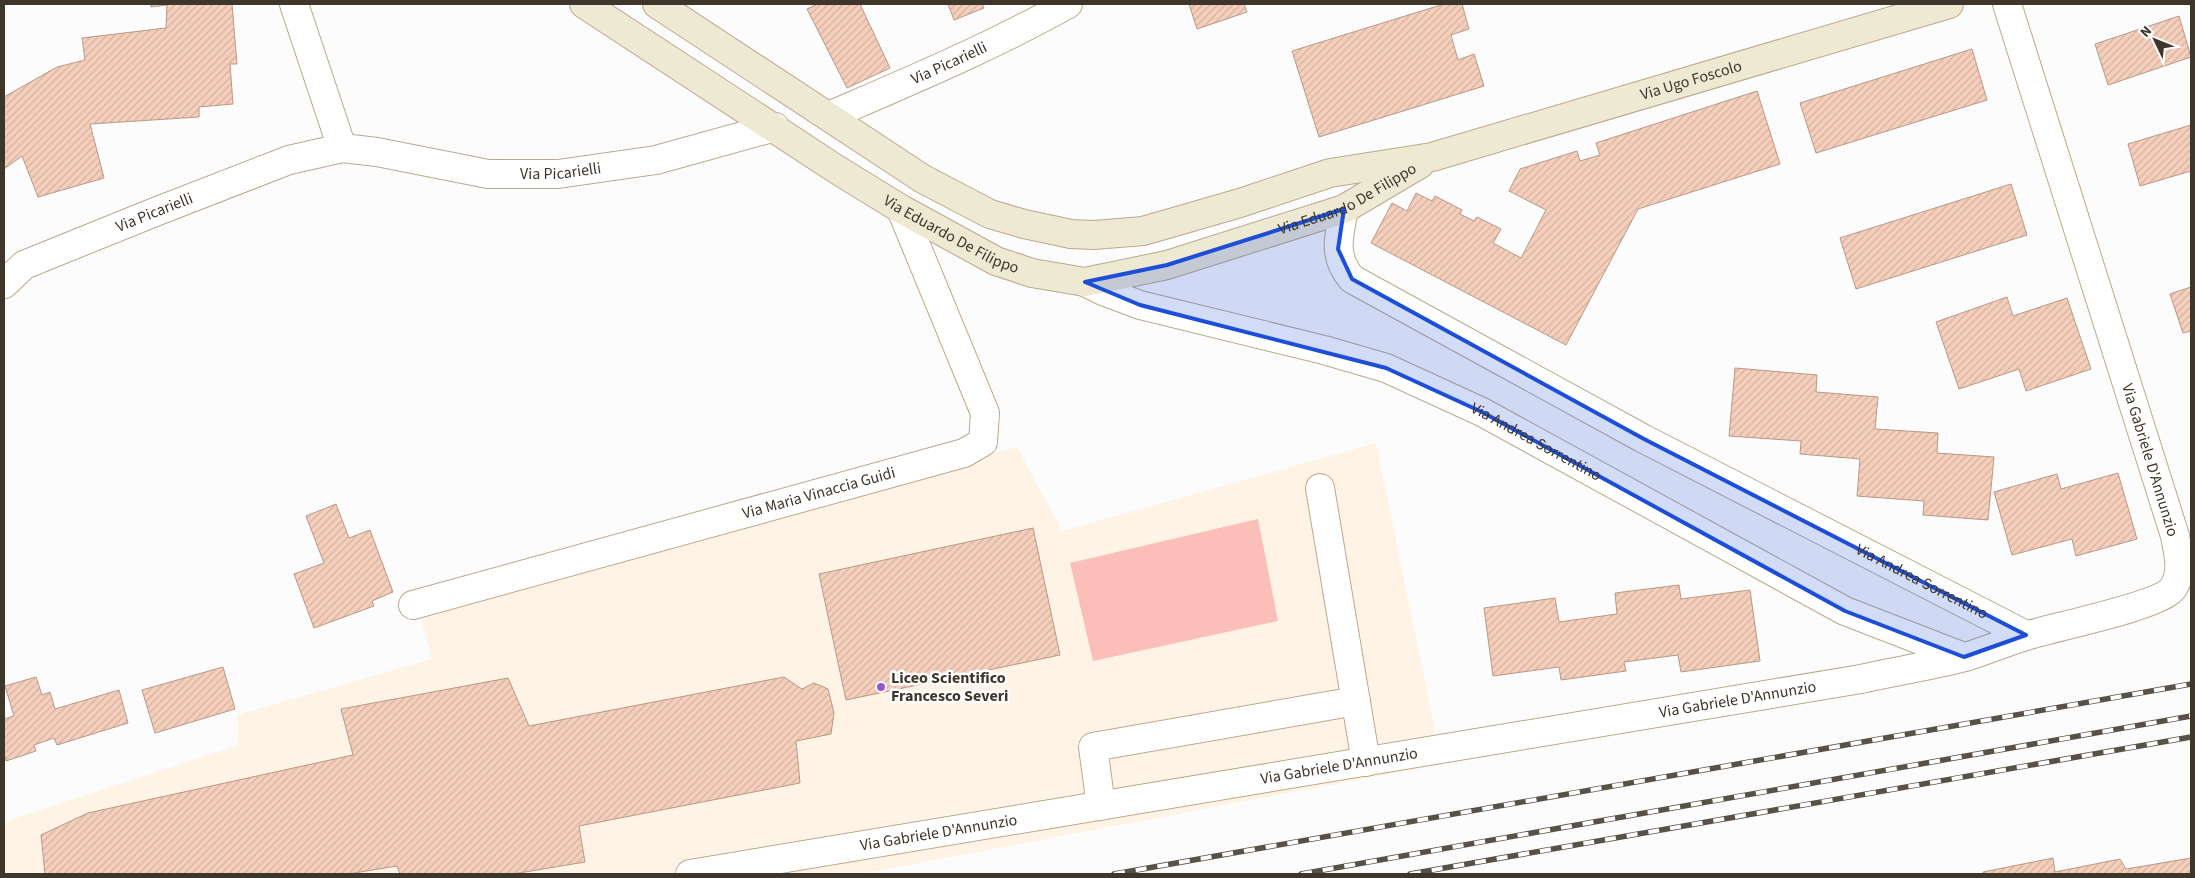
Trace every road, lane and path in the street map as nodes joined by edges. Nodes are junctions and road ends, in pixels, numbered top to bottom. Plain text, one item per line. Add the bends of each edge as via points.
1 (294, 4) edge
2 (584, 4) edge
3 (657, 4) edge
4 (1068, 4) edge
5 (1949, 4) edge
6 (2007, 4) edge
7 (829, 116) junction
8 (775, 128) junction
9 (342, 148) junction
10 (1432, 157) junction
11 (901, 209) junction
12 (1344, 209) junction
13 (1086, 282) junction
14 (4, 284) edge
15 (1320, 488) dead end
16 (413, 605) dead end
17 (2026, 636) junction
18 (1964, 657) junction
19 (1356, 701) junction
20 (1366, 762) junction
21 (1100, 806) junction
22 (690, 874) edge

1 - 9 street
2 - 8 street, Via Eduardo De Filippo
3 - 7 street, Via Eduardo De Filippo
4 - 7 street, Via Picarielli via 926,74
5 - 10 street, Via Ugo Foscolo
6 - 17 street, Via Gabriele D'Annunzio via 2175,536 2180,562 2178,579 2164,596
7 - 10 street, Via Eduardo De Filippo via 924,179 990,214 1079,234 1143,231 1330,174
8 - 9 street, Via Picarielli via 656,160 558,174 488,174
8 - 11 street, Via Eduardo De Filippo
9 - 14 street, Via Picarielli via 289,160 138,219 24,265
10 - 12 street, Via Eduardo De Filippo
11 - 13 street, Via Eduardo De Filippo via 996,261 1032,273
11 - 16 street, Via Maria Vinaccia Guidi via 985,413 983,442 964,453
12 - 13 street, Via Eduardo De Filippo via 1167,265
12 - 17 street, Via Andrea Sorrentino via 1338,249 1352,279 1644,438
13 - 18 street, Via Andrea Sorrentino via 1140,305 1386,368 1482,412 1844,611
15 - 19 street
17 - 18 street, Via Gabriele D'Annunzio
18 - 20 street, Via Gabriele D'Annunzio via 1861,679
19 - 20 street
19 - 21 street via 1093,748
20 - 21 street, Via Gabriele D'Annunzio
21 - 22 street, Via Gabriele D'Annunzio

